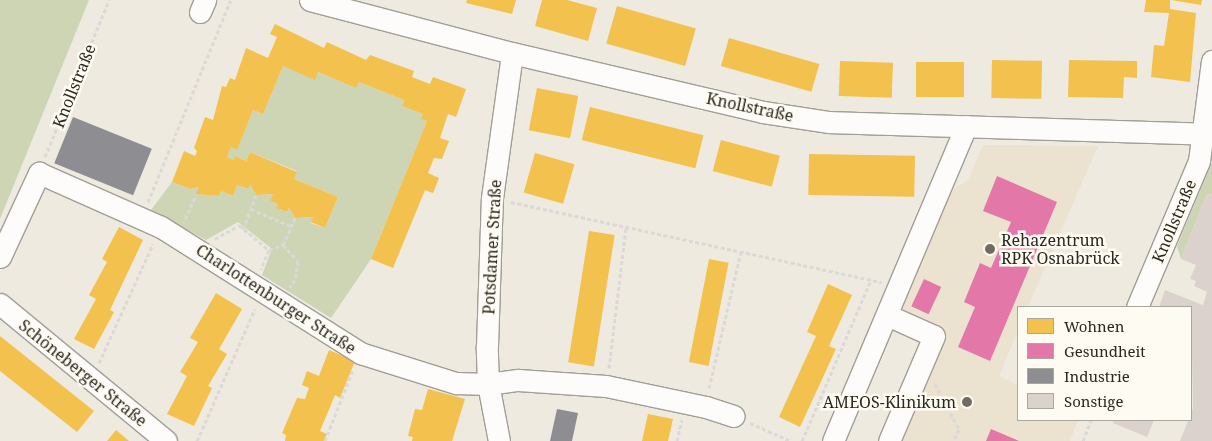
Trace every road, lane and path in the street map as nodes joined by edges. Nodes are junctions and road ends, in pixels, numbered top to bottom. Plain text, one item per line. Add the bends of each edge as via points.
1 (109, 0) edge
2 (231, 0) edge
3 (310, 0) edge
4 (512, 53) junction
5 (1212, 61) edge
6 (966, 126) junction
7 (1206, 133) edge
8 (39, 173) junction
9 (256, 195) dead end
10 (492, 198) junction
11 (250, 209) junction
12 (141, 218) junction
13 (295, 218) dead end
14 (291, 226) junction
15 (161, 227) junction
16 (626, 227) junction
17 (243, 229) junction
18 (207, 244) dead end
19 (283, 245) junction
20 (268, 250) junction
21 (741, 252) junction
22 (0, 257) edge
23 (260, 285) junction
24 (285, 295) dead end
25 (0, 304) edge
26 (1137, 306) edge
27 (887, 316) junction
28 (360, 354) junction
29 (923, 362) junction
30 (91, 380) junction
31 (488, 384) junction
32 (606, 386) junction
33 (706, 407) junction
34 (734, 416) joint
35 (1091, 421) edge
36 (166, 441) edge
37 (197, 441) edge
38 (324, 441) edge
39 (499, 441) edge
40 (791, 441) edge
41 (802, 441) edge
42 (834, 441) edge
43 (889, 441) edge
44 (954, 441) edge
45 (1083, 441) edge

1 - 8 path, Knollstraße
2 - 12 path
3 - 4 street, Knollstraße
4 - 6 street, Knollstraße via 763,112 829,122
4 - 10 street, Potsdamer Straße
5 - 7 street
6 - 7 street, Knollstraße
6 - 27 street
7 - 26 street, Knollstraße via 1199,161
8 - 12 street, Charlottenburger Straße
8 - 22 street
9 - 11 path
10 - 16 path
10 - 31 street, Potsdamer Straße
11 - 14 path
11 - 17 path
12 - 15 street, Charlottenburger Straße
13 - 14 path
14 - 19 path
15 - 23 street, Charlottenburger Straße
15 - 30 path
16 - 21 path
16 - 32 path
17 - 18 path via 238,225
17 - 20 path
19 - 20 path
19 - 24 path via 298,261 295,280
20 - 23 path
21 - 33 path
21 - 41 path via 871,280
23 - 28 street, Charlottenburger Straße
23 - 37 path
25 - 30 street, Schöneberger Straße
27 - 29 street via 934,336
27 - 42 street
28 - 31 street, Charlottenburger Straße via 456,383
28 - 38 path
29 - 43 street
29 - 44 path via 959,429
30 - 36 street, Schöneberger Straße
31 - 32 street, Charlottenburger Straße via 518,380
31 - 39 street, Potsdamer Straße
32 - 33 street, Charlottenburger Straße
33 - 34 street, Charlottenburger Straße
34 - 40 path
35 - 45 path

